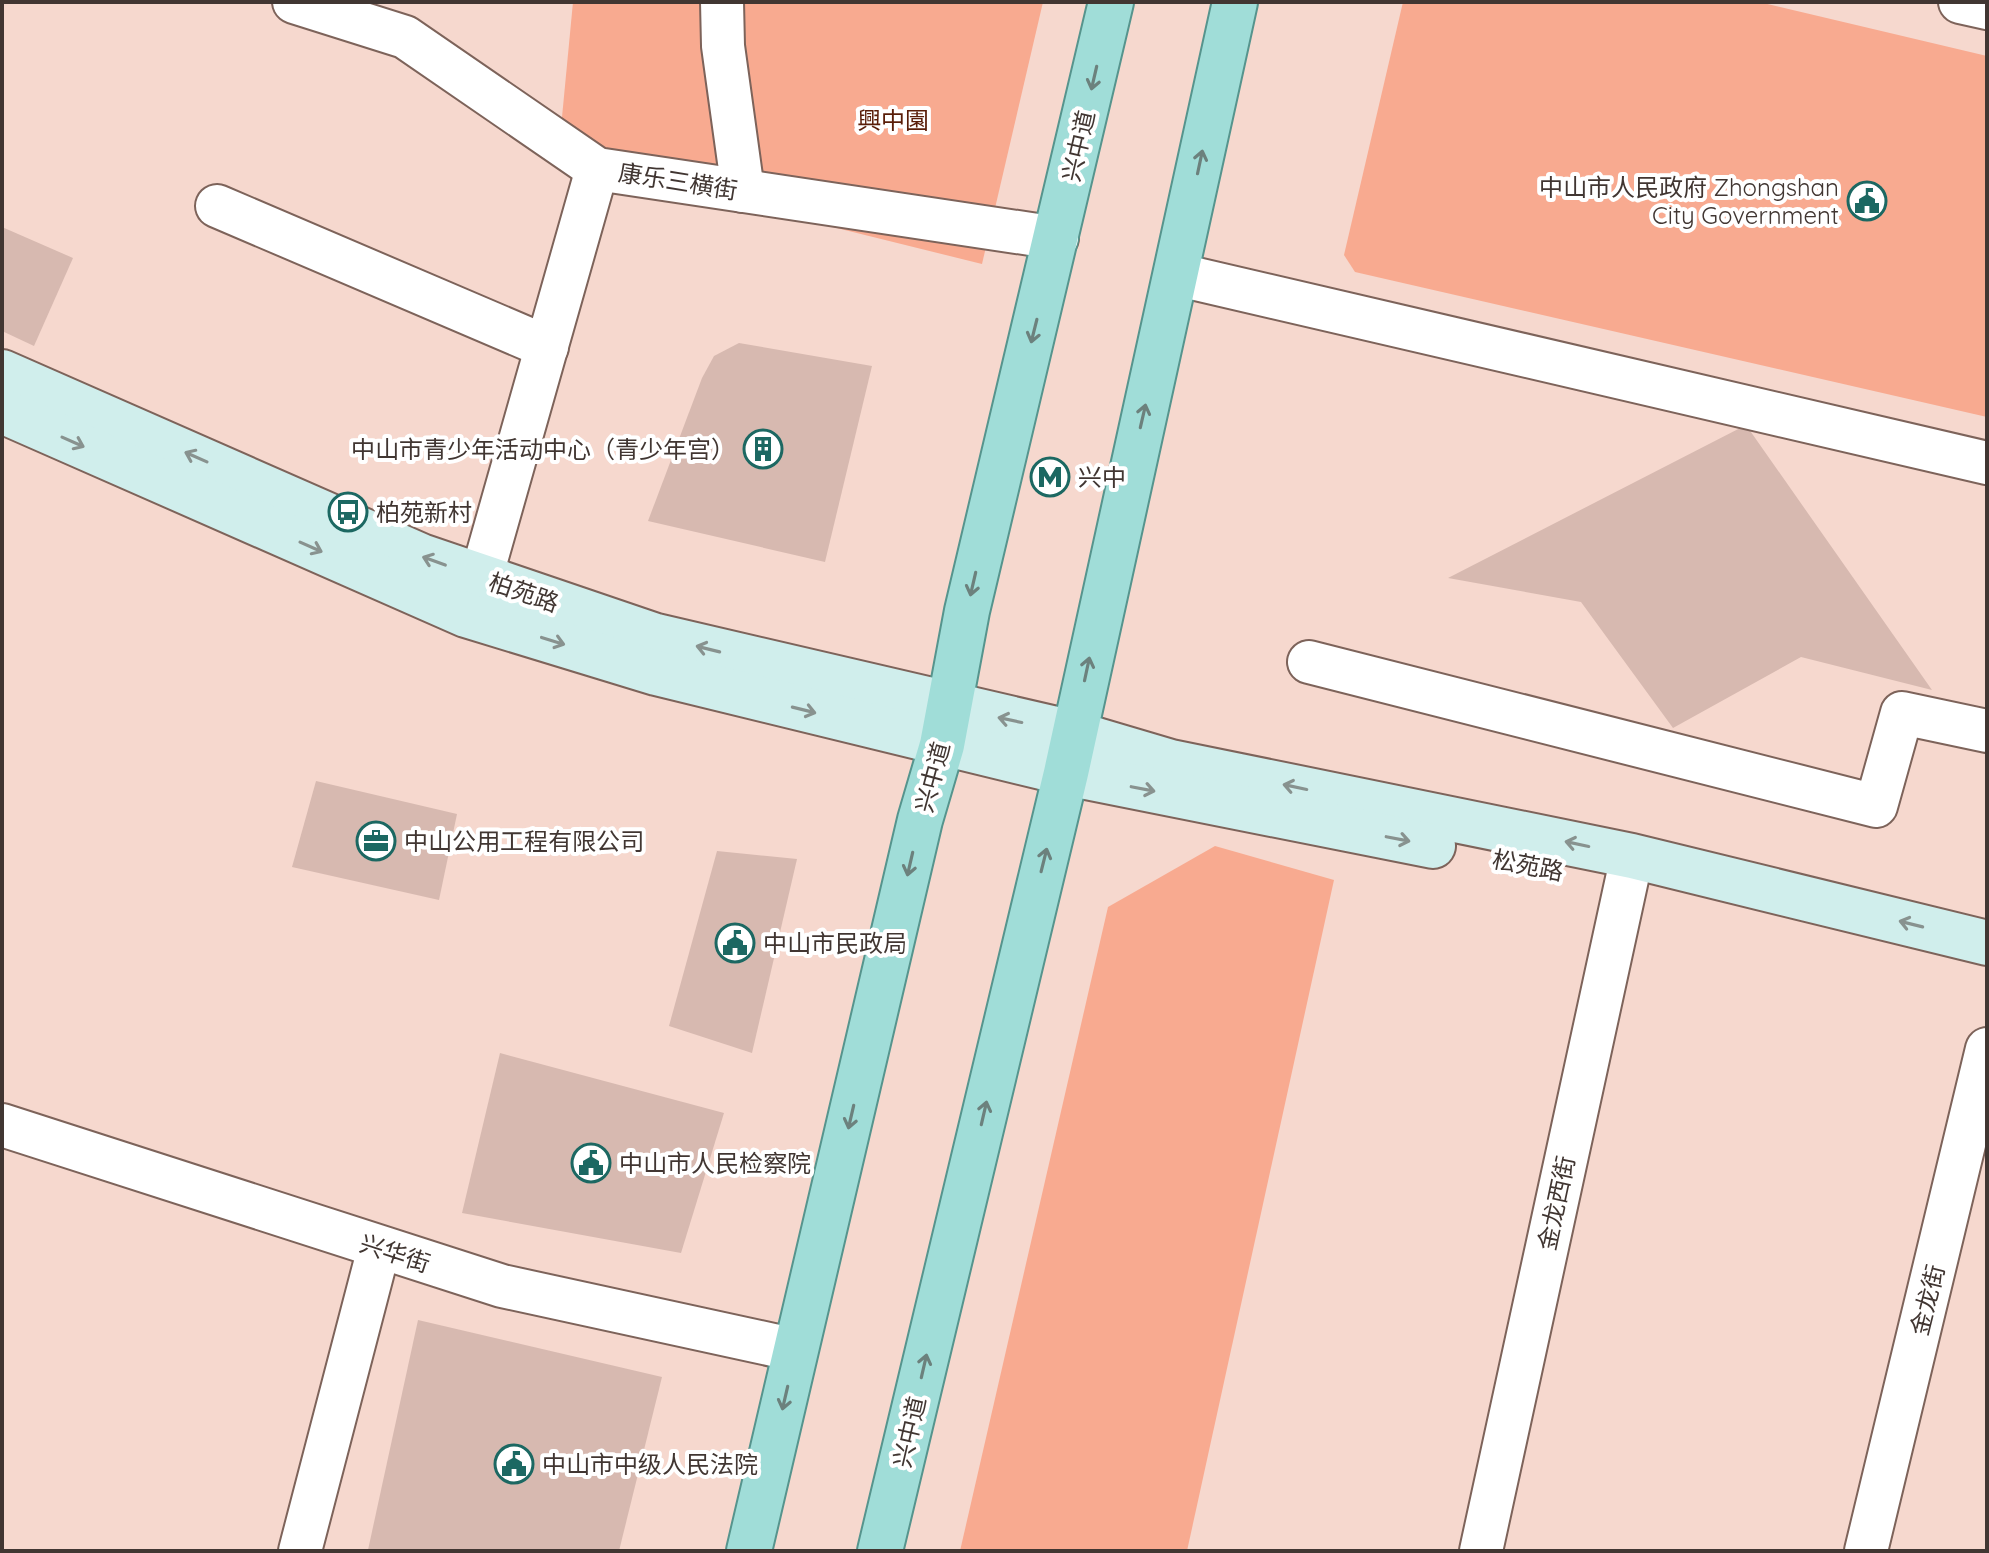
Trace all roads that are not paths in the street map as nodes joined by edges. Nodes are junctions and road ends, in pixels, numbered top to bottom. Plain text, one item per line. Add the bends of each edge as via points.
1 (294, 2) edge
2 (722, 2) edge
3 (1111, 2) edge
4 (1235, 2) edge
5 (1960, 2) edge
6 (1987, 8) edge
7 (597, 169) junction
8 (743, 191) junction
9 (217, 206) dead end
10 (1057, 238) junction
11 (1175, 274) junction
12 (547, 347) junction
13 (2, 372) edge
14 (2, 411) edge
15 (1987, 463) edge
16 (481, 578) junction
17 (1309, 662) dead end
18 (944, 726) junction
19 (1987, 731) edge
20 (1069, 753) junction
21 (1628, 870) junction
22 (1987, 943) edge
23 (1987, 972) edge
24 (1987, 1049) edge
25 (2, 1125) edge
26 (1975, 1148) edge
27 (379, 1248) junction
28 (796, 1350) junction
29 (300, 1551) edge
30 (749, 1551) edge
31 (880, 1551) edge
32 (1481, 1551) edge
33 (1866, 1551) edge

1 - 7 street, 康乐三横街 via 405,37
2 - 8 street
3 -> 10 main road, 兴中道
11 -> 4 main road, 兴中道
5 - 6 street
7 - 8 street, 康乐三横街
7 - 12 street
8 - 10 street, 康乐三横街
9 - 12 street
10 -> 18 main road, 兴中道
11 - 15 street
20 -> 11 main road, 兴中道
12 - 16 street
16 -> 13 street, 柏苑路
14 -> 18 street, 柏苑路 via 466,615 656,673
18 -> 16 street, 柏苑路
17 - 19 street via 1876,806 1902,713
18 - 20 street, 柏苑路
18 -> 28 main road, 兴中道
20 - 21 street, 松苑路
31 -> 20 main road, 兴中道
22 -> 21 street, 松苑路
21 - 23 street, 松苑路
21 - 32 street, 金龙西街
24 - 26 street, 金龙街
25 - 27 street, 兴华街
26 - 33 street, 金龙街
27 - 28 street, 兴华街 via 502,1286
27 - 29 street
28 -> 30 main road, 兴中道

